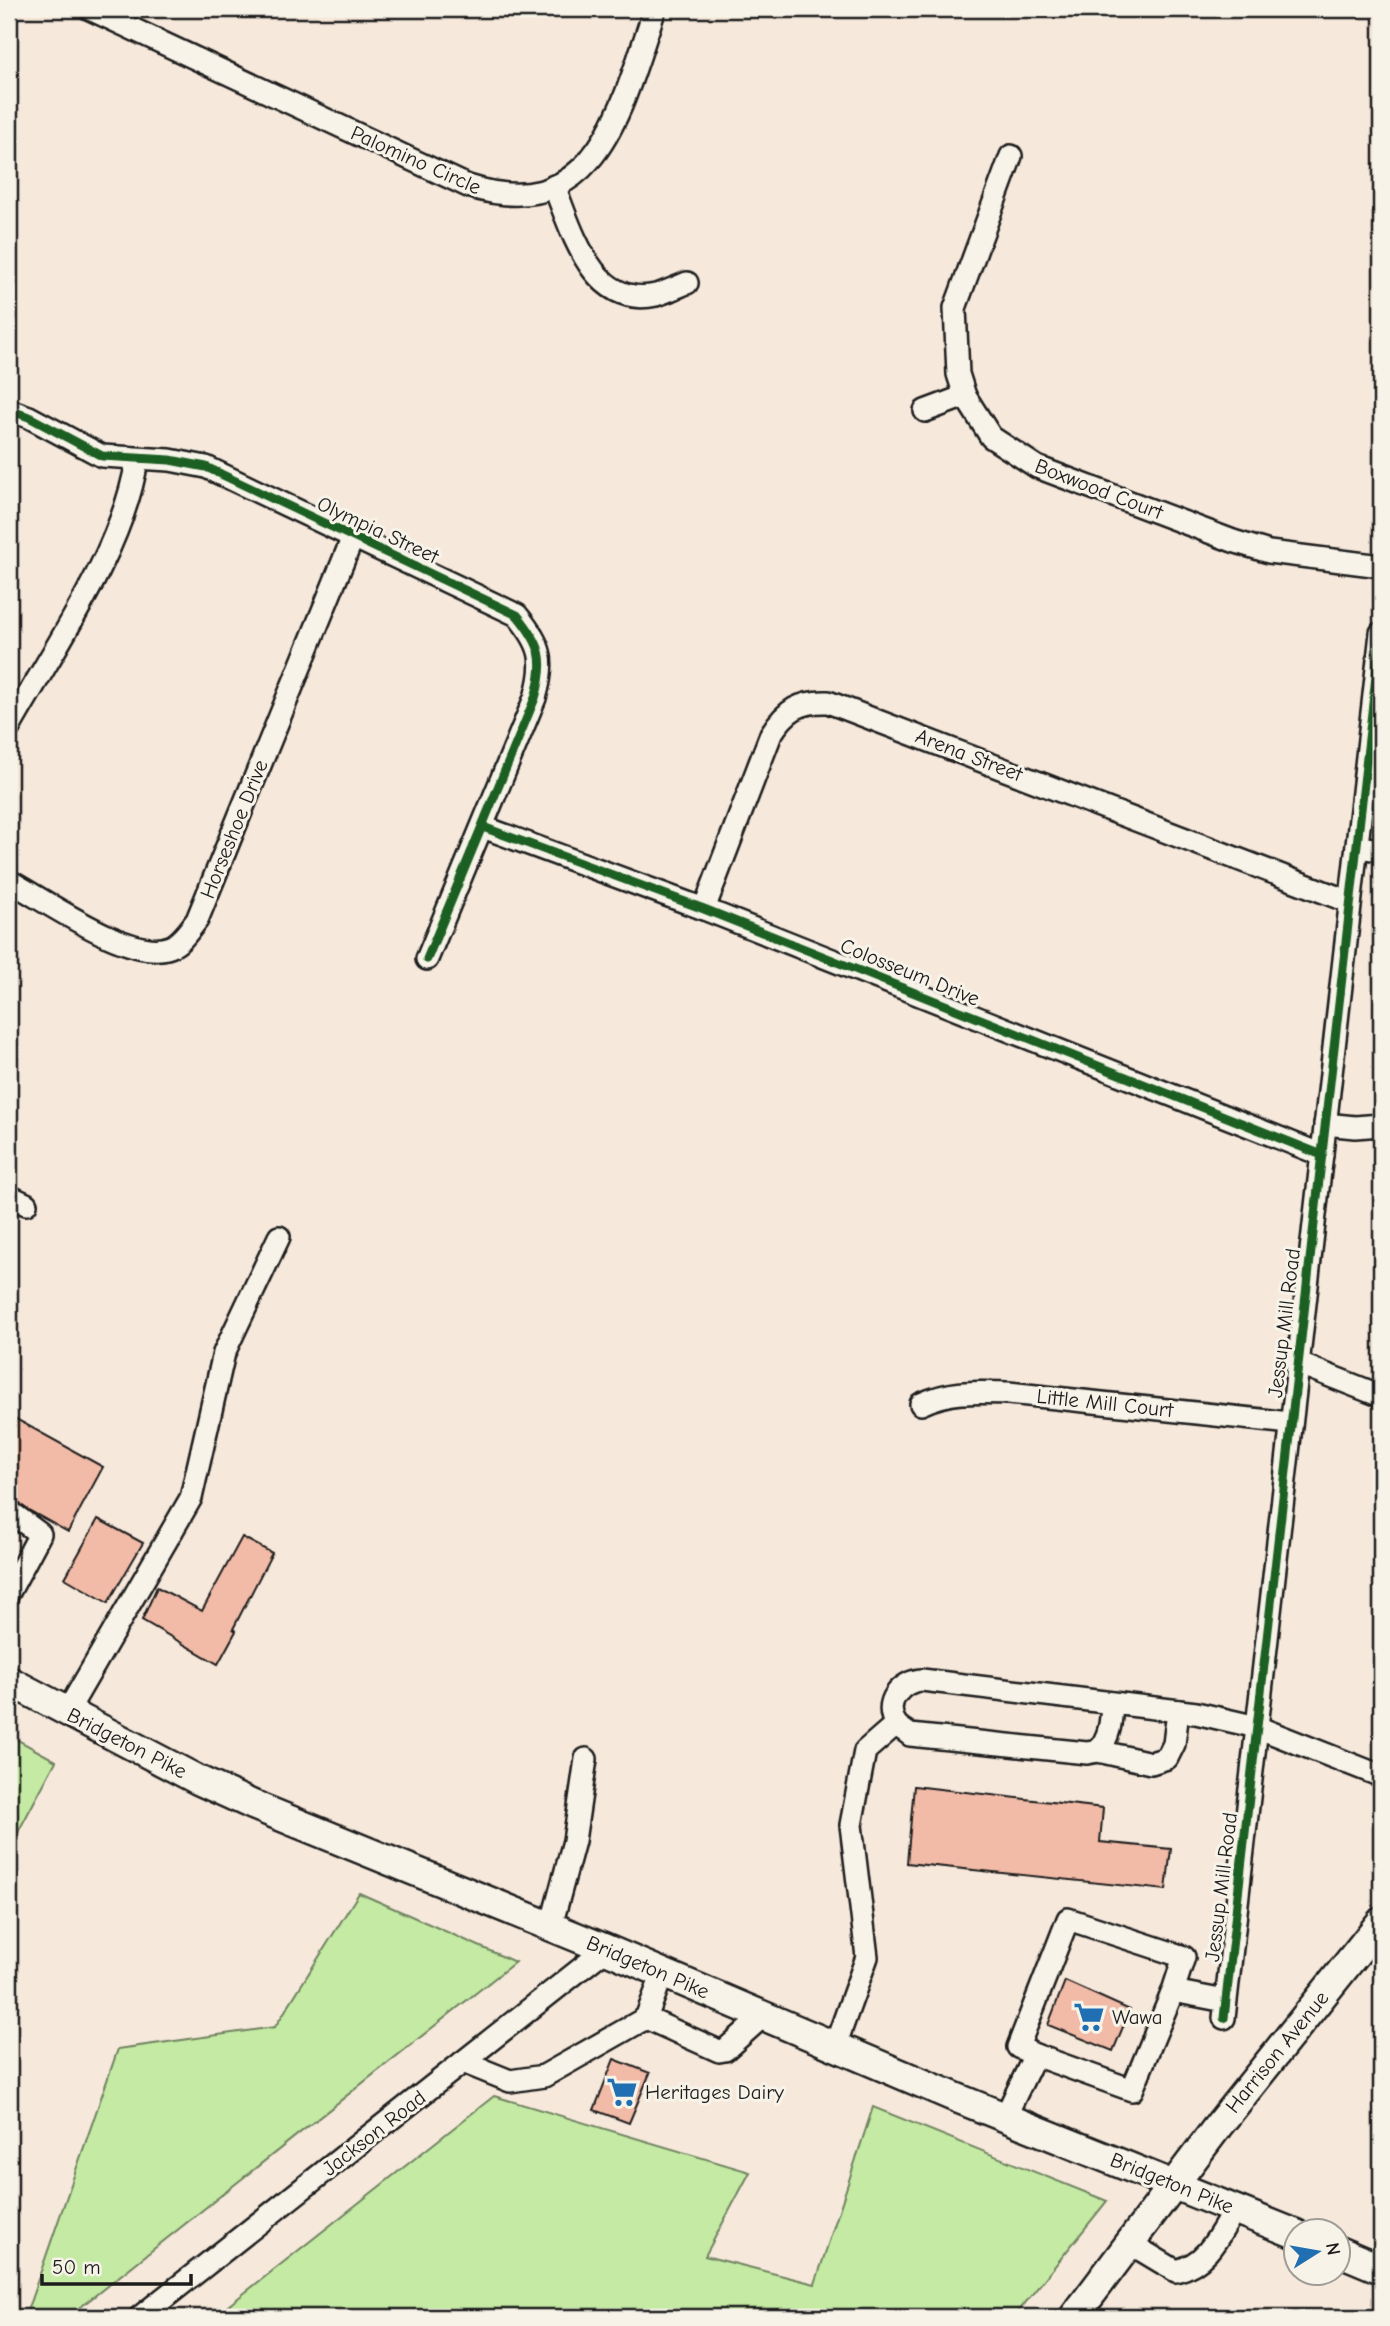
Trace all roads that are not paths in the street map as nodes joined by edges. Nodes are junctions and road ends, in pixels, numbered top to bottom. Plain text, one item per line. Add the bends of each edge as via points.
1 (656, 9) edge
2 (98, 10) edge
3 (1011, 156) dead end
4 (554, 186) junction
5 (687, 283) dead end
6 (965, 396) junction
7 (9, 410) edge
8 (925, 411) dead end
9 (137, 460) junction
10 (353, 537) junction
11 (1381, 566) edge
12 (1381, 633) edge
13 (9, 728) edge
14 (483, 827) junction
15 (1357, 847) junction
16 (1381, 850) edge
17 (9, 881) edge
18 (1350, 902) junction
19 (704, 909) junction
20 (427, 959) dead end
21 (1325, 1124) junction
22 (1381, 1125) edge
23 (1322, 1155) junction
24 (279, 1237) dead end
25 (1297, 1363) junction
26 (1381, 1396) edge
27 (921, 1404) dead end
28 (1290, 1423) junction
29 (9, 1511) edge
30 (9, 1592) edge
31 (9, 1681) edge
32 (1112, 1703) junction
33 (1178, 1711) junction
34 (67, 1712) junction
35 (896, 1724) junction
36 (1257, 1727) junction
37 (1098, 1751) junction
38 (586, 1759) dead end
39 (1381, 1776) edge
40 (1381, 1922) edge
41 (551, 1926) junction
42 (607, 1949) junction
43 (663, 1973) junction
44 (1173, 1991) junction
45 (763, 2016) junction
46 (646, 2018) junction
47 (835, 2046) junction
48 (1035, 2055) junction
49 (463, 2062) junction
50 (1005, 2117) junction
51 (1175, 2184) junction
52 (1235, 2209) junction
53 (1282, 2228) edge
54 (1130, 2244) junction
55 (1352, 2257) edge
56 (1381, 2269) edge
57 (140, 2317) edge
58 (1074, 2317) edge

1 - 4 street, Palomino Circle via 615,124 589,164
2 - 4 street, Palomino Circle via 468,186 494,194 522,195
3 - 6 street, Boxwood Court via 955,308 955,354
4 - 5 street via 581,254 594,274 627,295 655,295
6 - 8 street
6 - 11 street, Boxwood Court via 991,437 1037,467 1269,552
7 - 9 street, Olympia Street via 102,456
9 - 10 street, Olympia Street via 206,467
9 - 13 street via 131,495 115,535
10 - 14 street, Olympia Street via 517,615 541,651 534,698
10 - 17 street, Horseshoe Drive via 197,920 185,936 171,947 148,950 122,943
12 - 15 street, Jessup Mill Road
14 - 19 street, Colosseum Drive
14 - 20 street, Olympia Street
15 - 16 street
15 - 18 street, Jessup Mill Road
18 - 19 street, Arena Street via 828,702 806,701 783,715 771,734
18 - 21 street, Jessup Mill Road
19 - 23 street, Colosseum Drive
21 - 22 street
21 - 23 street, Jessup Mill Road
23 - 25 street, Jessup Mill Road
24 - 34 street via 224,1353 191,1498
25 - 26 street
25 - 28 street, Jessup Mill Road
27 - 28 street, Little Mill Court via 963,1391 1008,1393
28 - 36 street, Jessup Mill Road
29 - 30 street via 40,1534
31 - 34 main road, Bridgeton Pike
32 - 33 street
32 - 35 street via 912,1681 894,1695
32 - 37 street via 1110,1730
33 - 36 street
33 - 37 street via 1174,1744 1167,1758 1151,1763
34 - 41 main road, Bridgeton Pike via 253,1805
35 - 37 street via 910,1735
35 - 47 street via 865,1751 851,1825 867,1957
36 - 39 street
36 - 44 street, Jessup Mill Road via 1225,2009
38 - 41 street via 574,1841
40 - 51 main road, Harrison Avenue
41 - 42 main road, Bridgeton Pike
42 - 43 main road, Bridgeton Pike
42 - 49 street, Jackson Road
43 - 45 main road, Bridgeton Pike
43 - 46 street
44 - 48 street via 1132,2090
44 - 48 street via 1184,1957 1068,1919 1018,2047
45 - 46 street via 719,2051
45 - 47 main road, Bridgeton Pike
46 - 49 street via 544,2076 510,2081
47 - 50 main road, Bridgeton Pike
48 - 50 street
49 - 57 street, Jackson Road
50 - 51 main road, Bridgeton Pike
51 - 52 main road, Bridgeton Pike
51 - 54 main road, Harrison Avenue
52 - 53 main road, Bridgeton Pike
52 - 54 street via 1207,2254 1193,2266 1175,2271
54 - 58 main road, Harrison Avenue
55 - 56 main road

